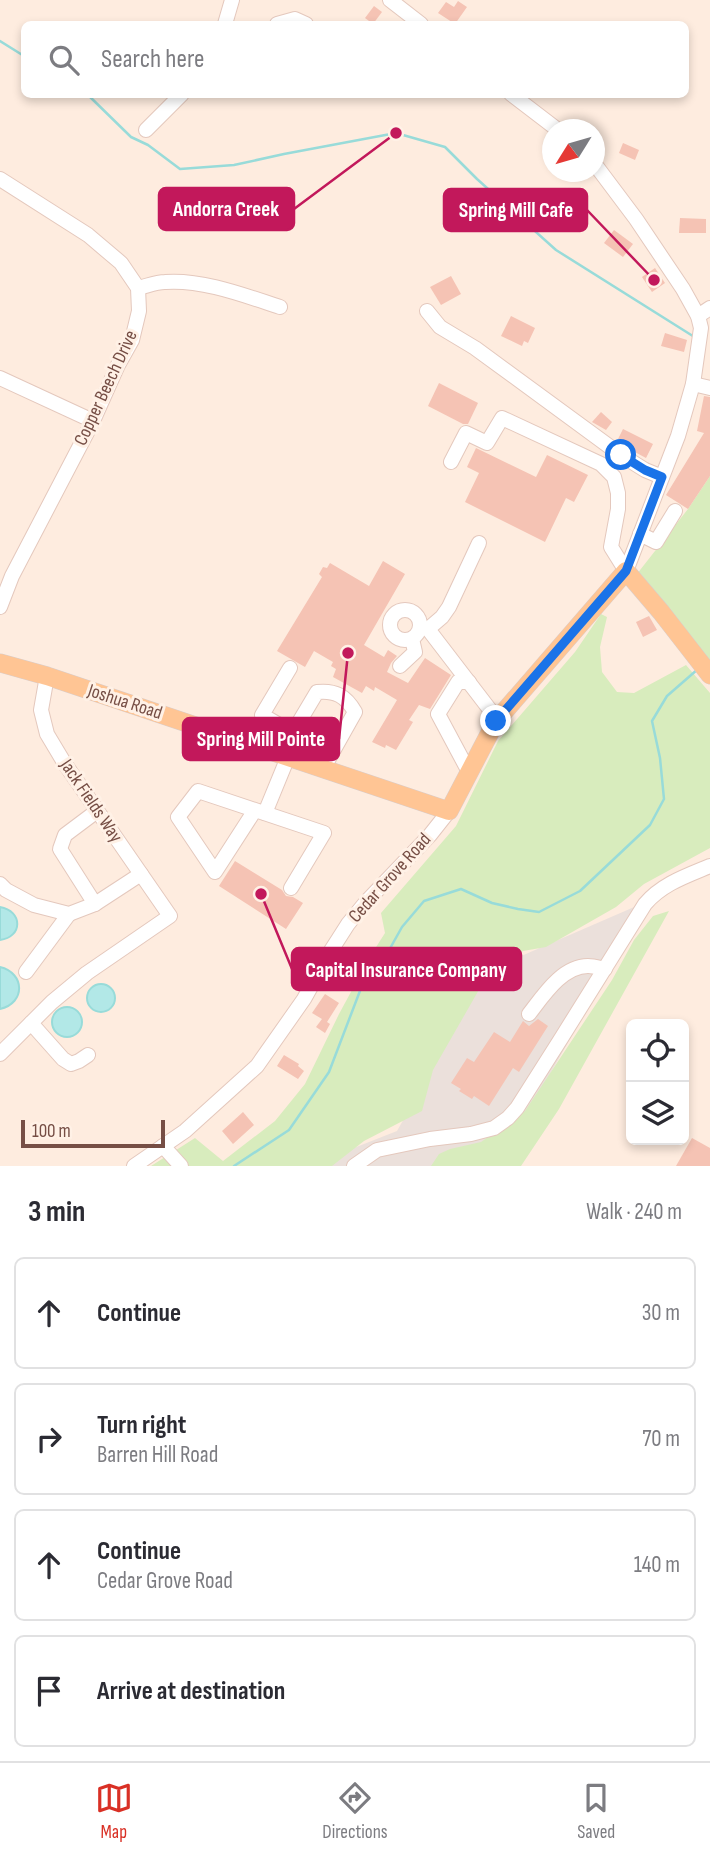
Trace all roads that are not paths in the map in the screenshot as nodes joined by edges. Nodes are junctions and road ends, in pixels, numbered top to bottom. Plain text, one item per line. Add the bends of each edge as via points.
1 (232, 0) edge
2 (390, 0) edge
3 (226, 21) edge
4 (417, 21) edge
5 (178, 98) edge
6 (516, 98) edge
7 (544, 119) edge
8 (146, 130) dead end
9 (605, 177) edge
10 (0, 179) edge
11 (138, 288) junction
12 (280, 307) dead end
13 (427, 311) dead end
14 (704, 312) edge
15 (0, 378) edge
16 (693, 384) junction
17 (710, 388) edge
18 (93, 421) junction
19 (451, 462) dead end
20 (662, 477) junction
21 (675, 511) dead end
22 (639, 534) junction
23 (479, 543) dead end
24 (626, 571) junction
25 (6, 574) edge
26 (0, 607) edge
27 (420, 632) junction
28 (0, 663) edge
29 (400, 666) dead end
30 (290, 668) dead end
31 (710, 675) edge
32 (47, 676) junction
33 (469, 682) junction
34 (497, 719) junction
35 (293, 733) junction
36 (284, 756) junction
37 (323, 769) junction
38 (469, 772) junction
39 (449, 810) junction
40 (97, 811) junction
41 (260, 811) junction
42 (710, 866) edge
43 (141, 874) junction
44 (0, 884) edge
45 (291, 888) dead end
46 (95, 904) junction
47 (69, 914) junction
48 (605, 969) junction
49 (26, 972) dead end
50 (528, 1014) dead end
51 (31, 1023) junction
52 (0, 1054) edge
53 (88, 1055) dead end
54 (163, 1146) junction
55 (134, 1166) edge
56 (181, 1166) edge
57 (354, 1166) edge

1 - 3 street
2 - 4 street
5 - 8 street
6 - 7 street
9 - 14 street
10 - 11 street via 88,235 121,263
11 - 12 street via 166,282 194,284 227,289
11 - 18 street, Copper Beech Drive via 139,311 132,340
13 - 20 street via 440,327 621,455
14 - 16 street
15 - 18 street
16 - 17 street
16 - 20 street
18 - 25 street, Copper Beech Drive
19 - 24 street via 466,433 487,443 502,418 601,464 614,477 618,493 611,547
20 - 22 street
21 - 22 street via 656,542
22 - 24 street
23 - 27 street via 449,607
24 - 31 main road
24 - 34 main road, Cedar Grove Road
25 - 26 street, Copper Beech Drive
27 - 29 street via 415,652
27 - 33 street
28 - 32 main road, Joshua Road
30 - 35 street via 262,715
32 - 36 main road, Joshua Road
32 - 40 street, Jack Fields Way via 41,710 47,734
33 - 34 street
33 - 38 street via 458,682 438,714
34 - 38 main road, Cedar Grove Road
35 - 36 street
35 - 37 street via 317,692 336,693 350,704 355,712
36 - 37 main road, Joshua Road
36 - 41 street
37 - 39 main road, Joshua Road
38 - 39 main road, Cedar Grove Road
39 - 54 street, Cedar Grove Road via 348,924 257,1066
40 - 43 street, Jack Fields Way
40 - 46 street via 65,835 60,849
41 - 41 street via 198,791 178,817 215,872
41 - 45 street via 324,833
42 - 48 street via 655,893
43 - 46 street
43 - 51 street, Jack Fields Way via 170,916 87,972
44 - 47 street via 34,905
46 - 47 street
47 - 49 street
48 - 50 street via 587,966 568,972
48 - 57 street via 508,1118 494,1128 471,1134 377,1150
51 - 52 street
51 - 53 street via 71,1064
54 - 55 street, Cedar Grove Road
54 - 56 street

